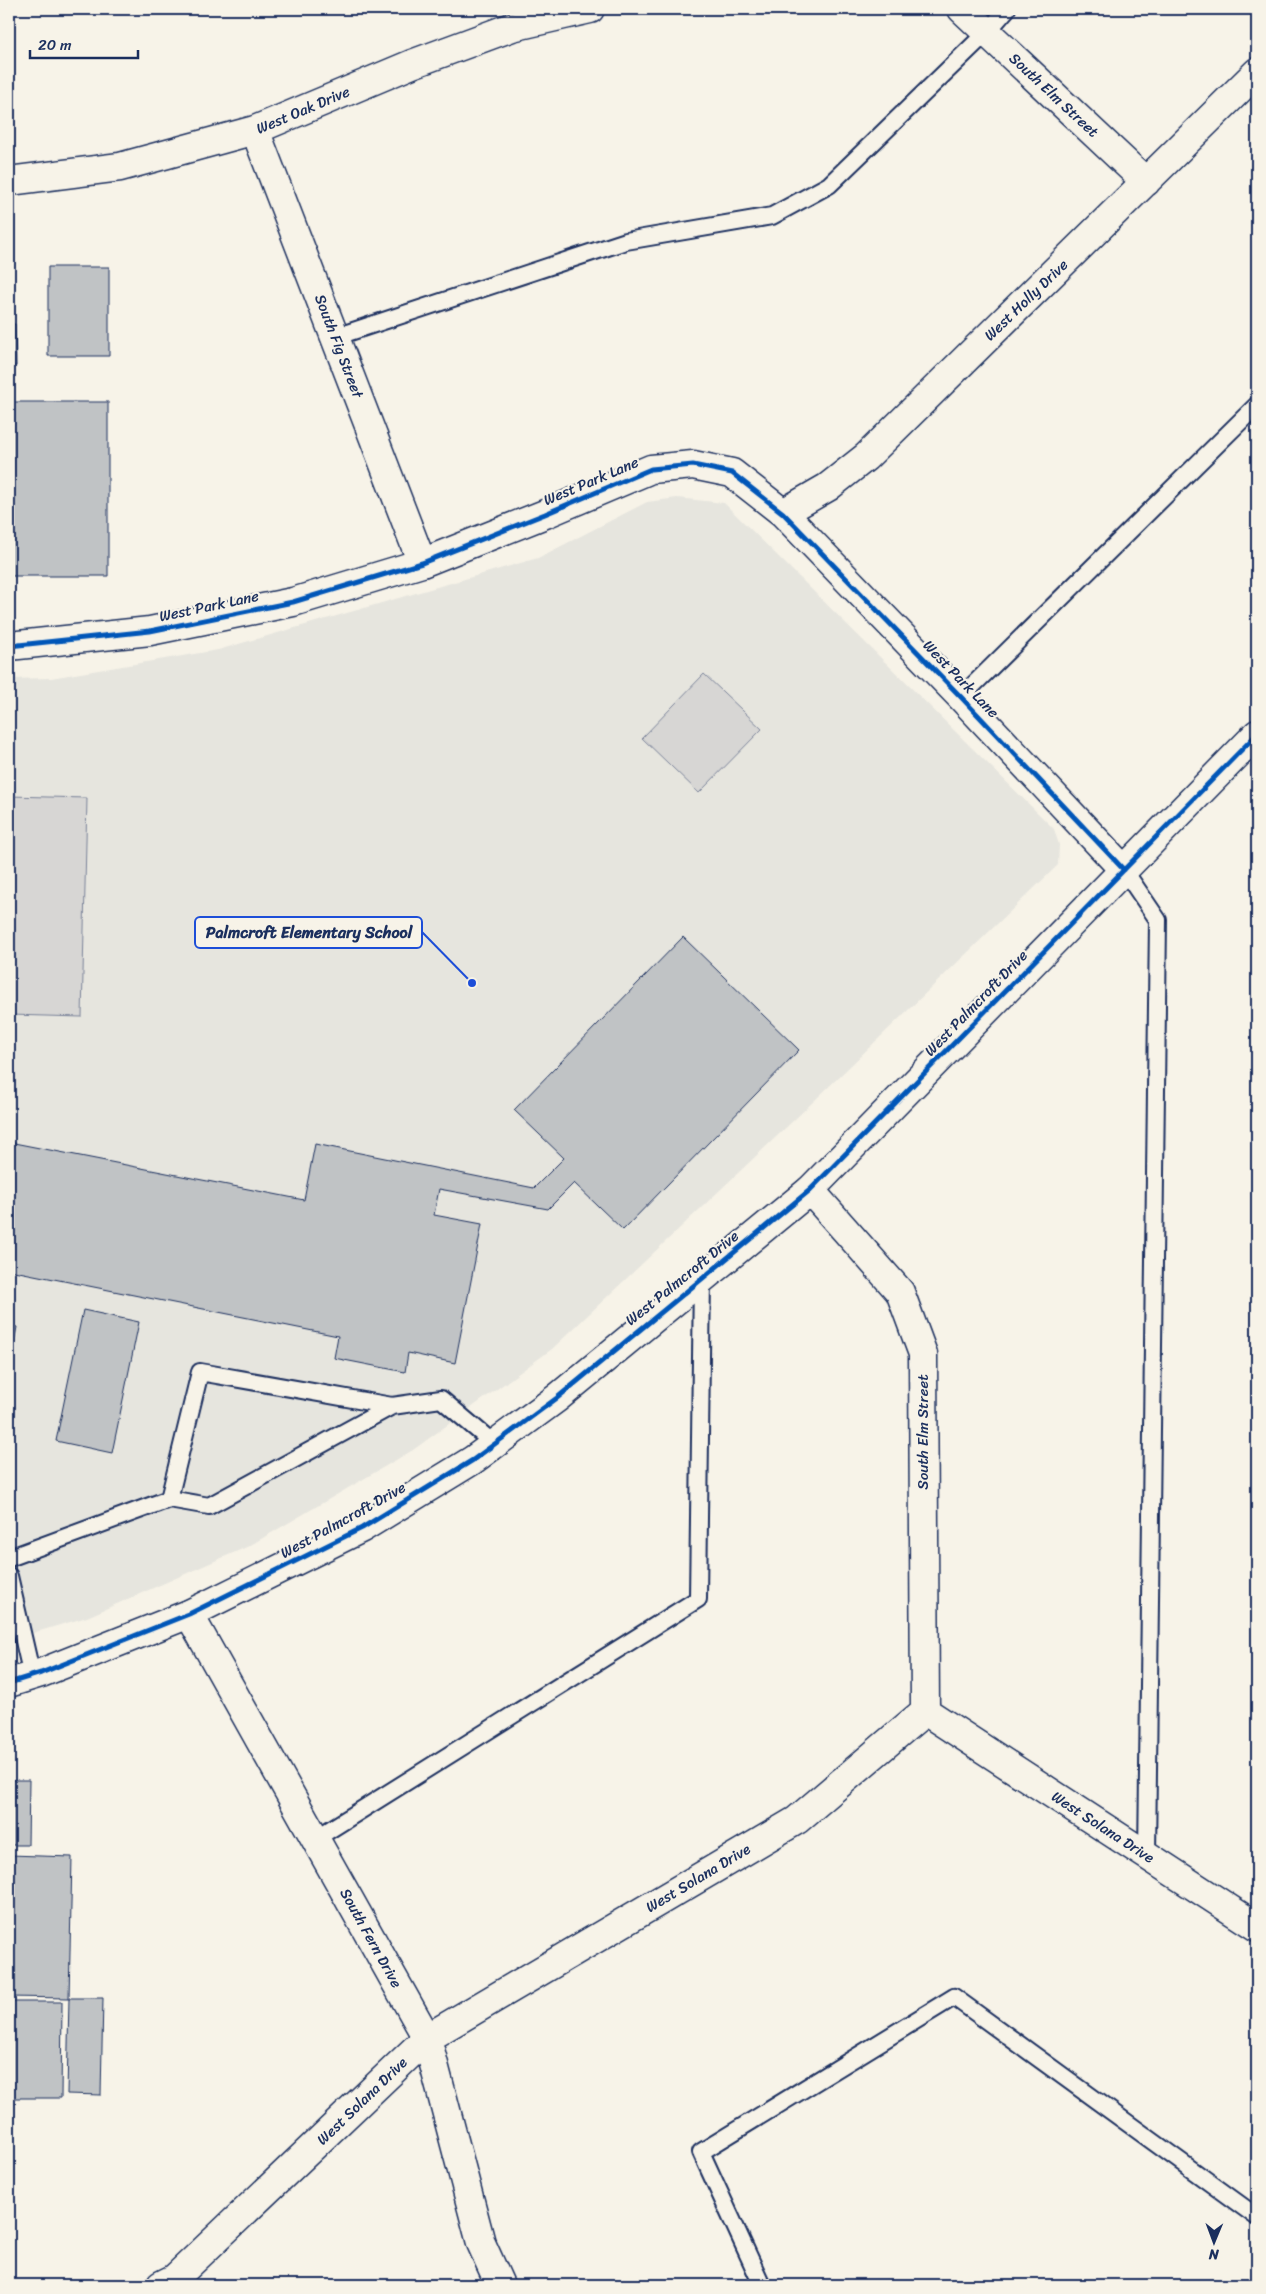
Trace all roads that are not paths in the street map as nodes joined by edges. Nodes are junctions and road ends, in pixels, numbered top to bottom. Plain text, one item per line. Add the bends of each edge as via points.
1 (590, 9) edge
2 (962, 9) edge
3 (1007, 9) edge
4 (987, 32) junction
5 (1257, 72) edge
6 (256, 130) junction
7 (9, 182) edge
8 (1146, 182) junction
9 (335, 338) junction
10 (1257, 405) edge
11 (782, 513) junction
12 (422, 562) junction
13 (9, 646) edge
14 (961, 697) junction
15 (1257, 734) edge
16 (1124, 870) junction
17 (810, 1190) junction
18 (702, 1277) junction
19 (392, 1406) junction
20 (493, 1443) junction
21 (169, 1499) junction
22 (9, 1558) edge
23 (9, 1576) edge
24 (190, 1614) junction
25 (21, 1680) edge
26 (925, 1711) junction
27 (316, 1839) junction
28 (1147, 1856) junction
29 (1257, 1927) edge
30 (427, 2038) junction
31 (1257, 2216) edge
32 (161, 2285) edge
33 (500, 2285) edge
34 (762, 2285) edge

1 - 6 street, West Oak Drive via 512,27 412,64
2 - 4 street, South Elm Street
3 - 4 lane
4 - 8 street, South Elm Street
4 - 9 lane via 829,185 772,216 626,241
5 - 8 street, West Holly Drive
6 - 7 street, West Oak Drive via 120,167
6 - 9 street, South Fig Street
8 - 11 street, West Holly Drive via 866,457 828,487
9 - 12 street, South Fig Street
10 - 14 lane
11 - 12 street, West Park Lane via 732,473 693,465 651,469
11 - 14 street, West Park Lane
12 - 13 street, West Park Lane via 293,602 150,631
14 - 16 street, West Park Lane
15 - 16 street, West Palmcroft Drive
16 - 17 street, West Palmcroft Drive
16 - 28 lane via 1158,920
17 - 18 street, West Palmcroft Drive
17 - 26 street, South Elm Street via 900,1292 923,1354
18 - 20 street, West Palmcroft Drive via 557,1398
18 - 27 lane via 698,1599
19 - 20 lane via 441,1399
19 - 21 lane via 209,1506
19 - 21 lane via 200,1372
20 - 24 street, West Palmcroft Drive via 472,1460 362,1528
21 - 22 lane
23 - 25 lane
24 - 25 street, West Palmcroft Drive
24 - 27 street, South Fern Drive
26 - 28 street, West Solana Drive
26 - 30 street, West Solana Drive via 797,1820
27 - 30 street, South Fern Drive
28 - 29 street, West Solana Drive
30 - 32 street, West Solana Drive via 175,2278
30 - 33 street, South Fern Drive via 482,2243
31 - 34 lane via 954,1997 701,2152

